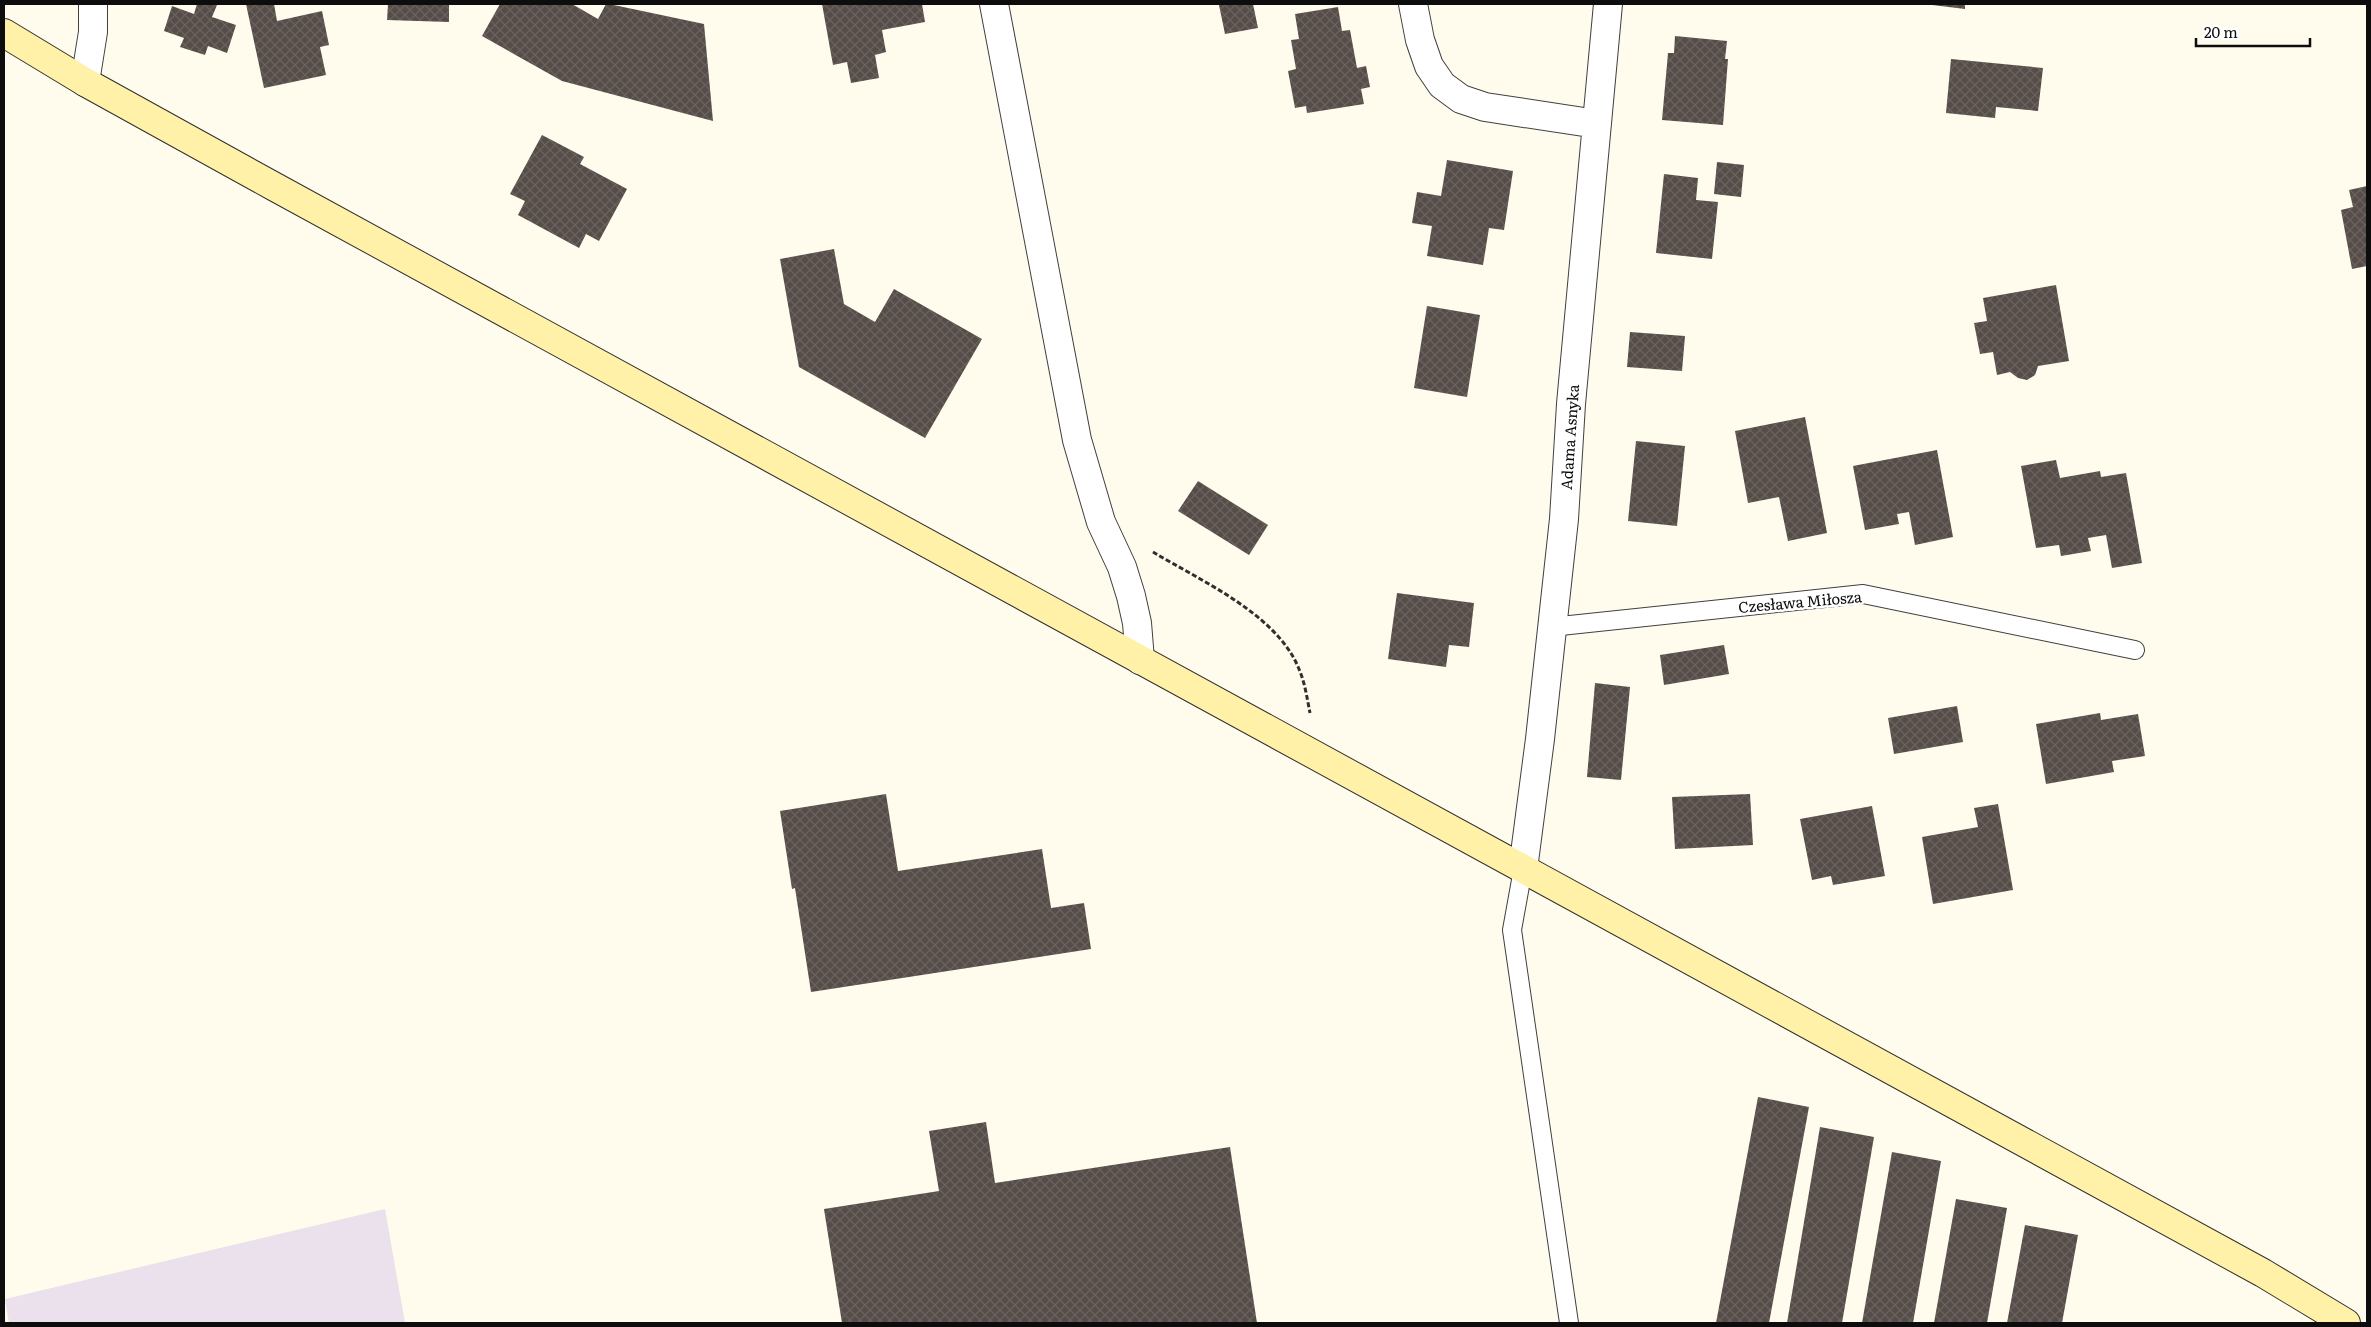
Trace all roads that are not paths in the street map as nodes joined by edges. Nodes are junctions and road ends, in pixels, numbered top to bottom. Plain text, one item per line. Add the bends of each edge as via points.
1 (93, 4) edge
2 (994, 4) edge
3 (1413, 4) edge
4 (1608, 4) edge
5 (4, 33) edge
6 (85, 82) junction
7 (1597, 124) junction
8 (1551, 627) junction
9 (2135, 650) dead end
10 (1140, 660) junction
11 (1523, 869) junction
12 (1569, 1323) edge
13 (2346, 1323) edge

1 - 6 street
2 - 10 street via 1077,440 1101,522 1122,567 1131,596
3 - 7 street via 1429,66 1442,85 1461,99 1485,107
4 - 7 street, Adama Asnyka
5 - 6 main road
6 - 10 main road
7 - 8 street, Adama Asnyka via 1571,404 1564,519
8 - 9 lane, Czesława Miłosza via 1863,594
8 - 11 street, Adama Asnyka
10 - 11 main road
11 - 12 lane via 1512,930
11 - 13 main road via 2263,1273

